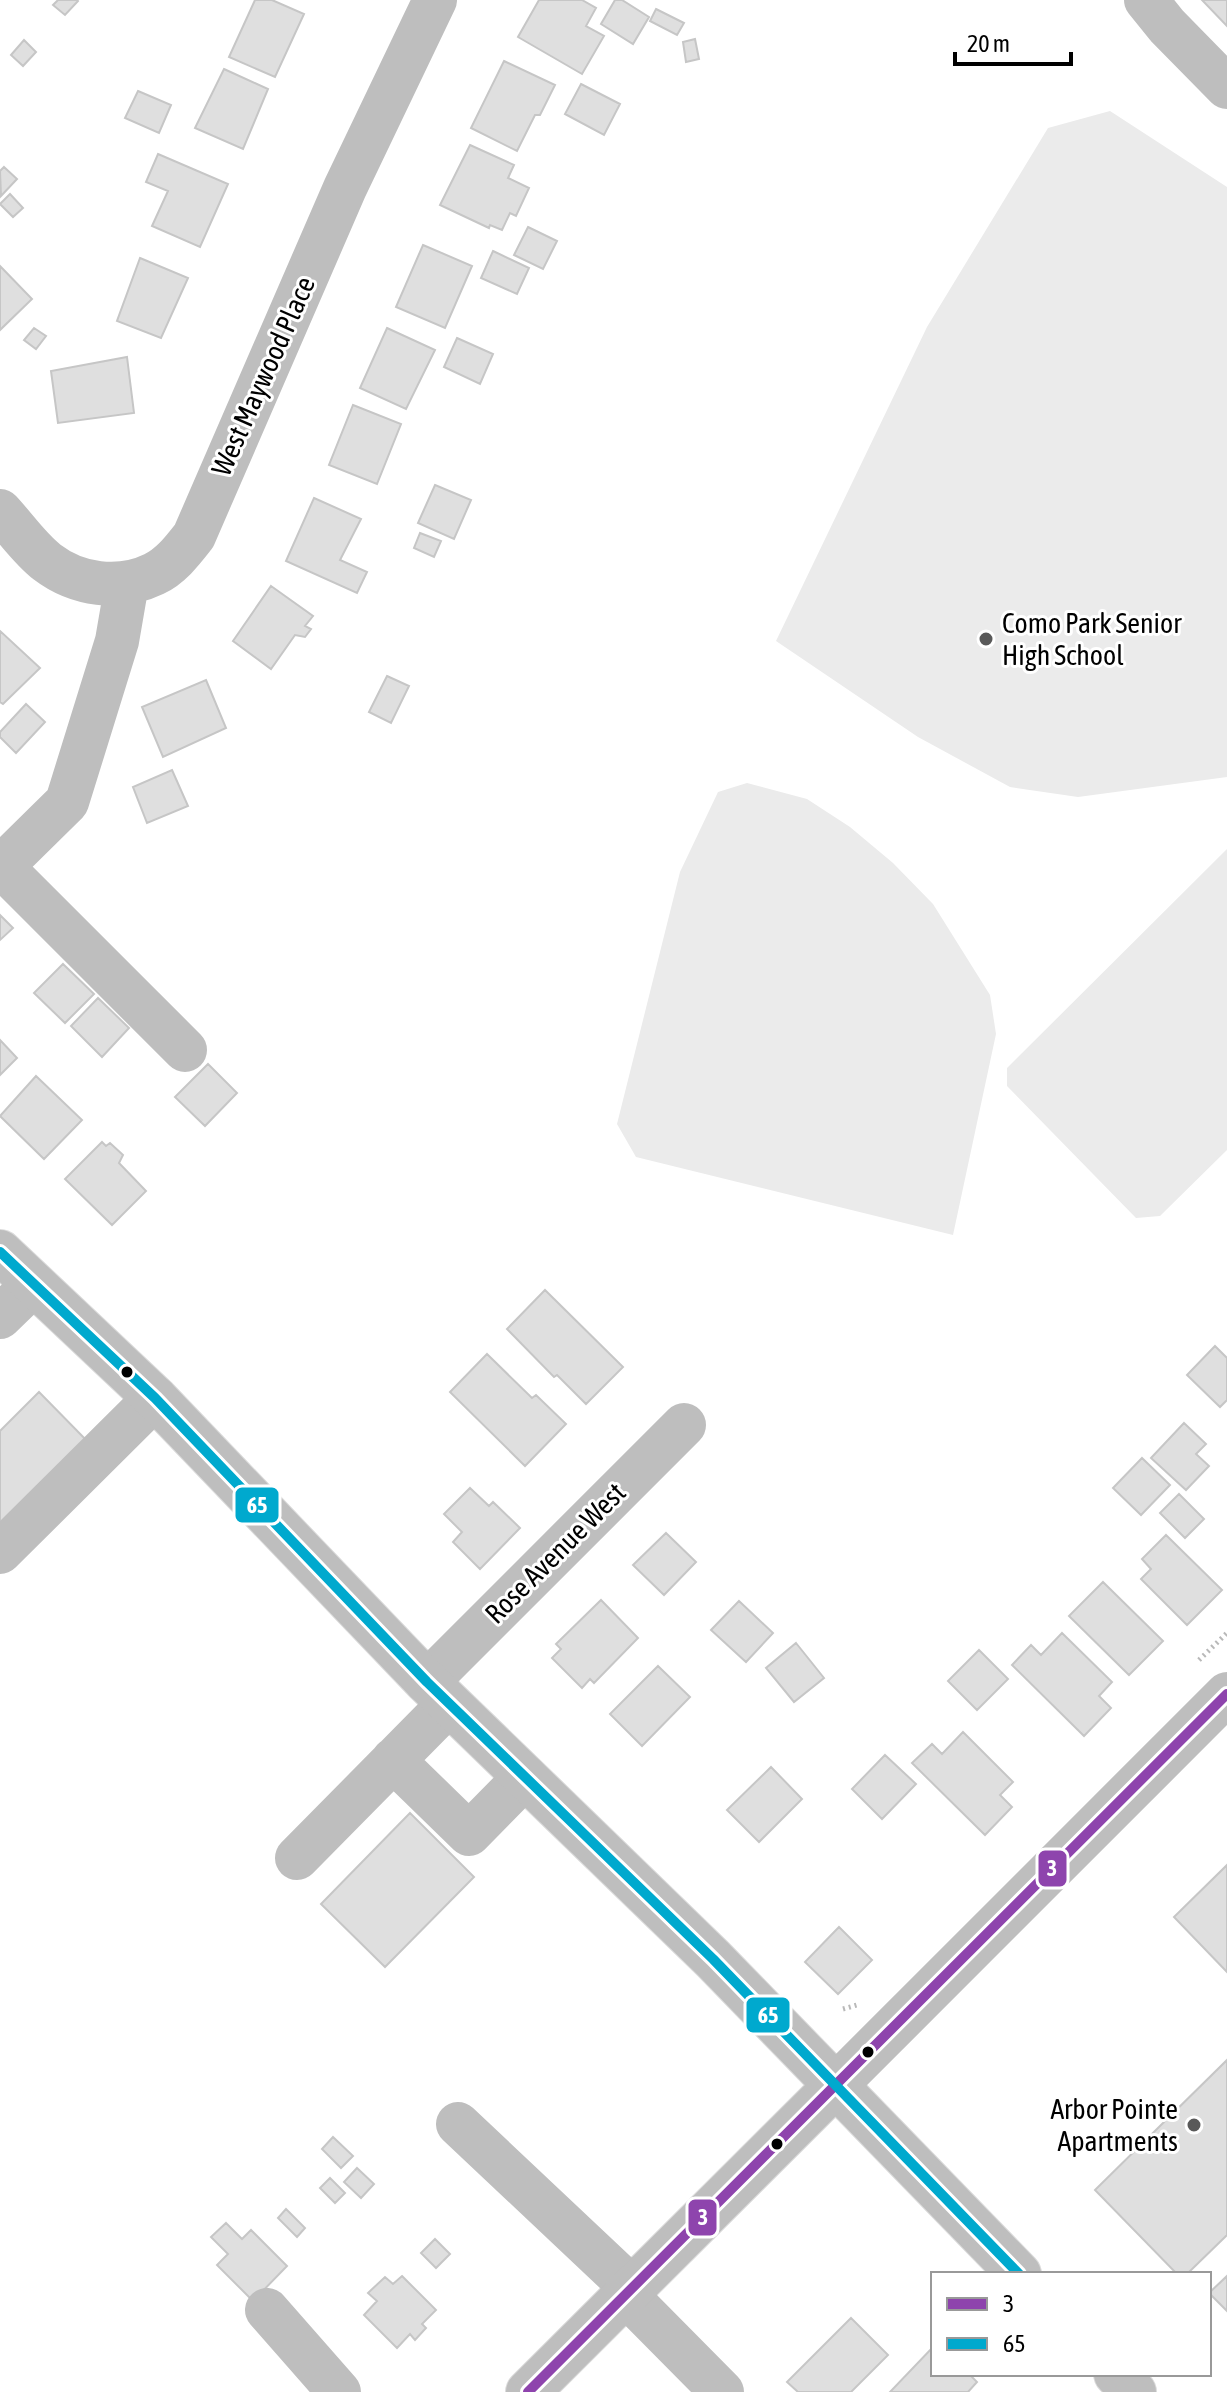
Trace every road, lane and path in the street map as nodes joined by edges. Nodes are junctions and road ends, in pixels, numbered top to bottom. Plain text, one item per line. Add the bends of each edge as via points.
1 (435, 0) edge
2 (1146, 0) edge
3 (1227, 87) edge
4 (0, 511) edge
5 (127, 583) junction
6 (1, 866) edge
7 (185, 1050) dead end
8 (0, 1252) edge
9 (33, 1285) junction
10 (0, 1317) edge
11 (155, 1398) junction
12 (684, 1425) dead end
13 (0, 1552) edge
14 (438, 1693) junction
15 (1227, 1694) edge
16 (393, 1760) junction
17 (525, 1777) junction
18 (297, 1858) dead end
19 (836, 2085) junction
20 (458, 2124) dead end
21 (1017, 2272) edge
22 (629, 2291) junction
23 (267, 2310) dead end
24 (1118, 2376) edge
25 (339, 2392) edge
26 (528, 2392) edge
27 (722, 2392) edge
28 (1134, 2392) edge

1 - 5 street, West Maywood Place via 345,188 194,536 177,558 154,574
2 - 3 street
4 - 5 street, West Maywood Place via 37,553 72,577 99,584
5 - 6 street via 117,641 67,802
6 - 7 street
8 - 9 street
9 - 10 street
9 - 11 street
11 - 13 street
11 - 14 street
12 - 14 street, Rose Avenue West
14 - 16 street, Rose Avenue West
14 - 17 street
15 - 19 street
16 - 17 street via 469,1834
16 - 18 street, Rose Avenue West
17 - 19 street
19 - 21 street
19 - 22 street
20 - 22 street
22 - 26 street
22 - 27 street
23 - 25 street
24 - 28 street

